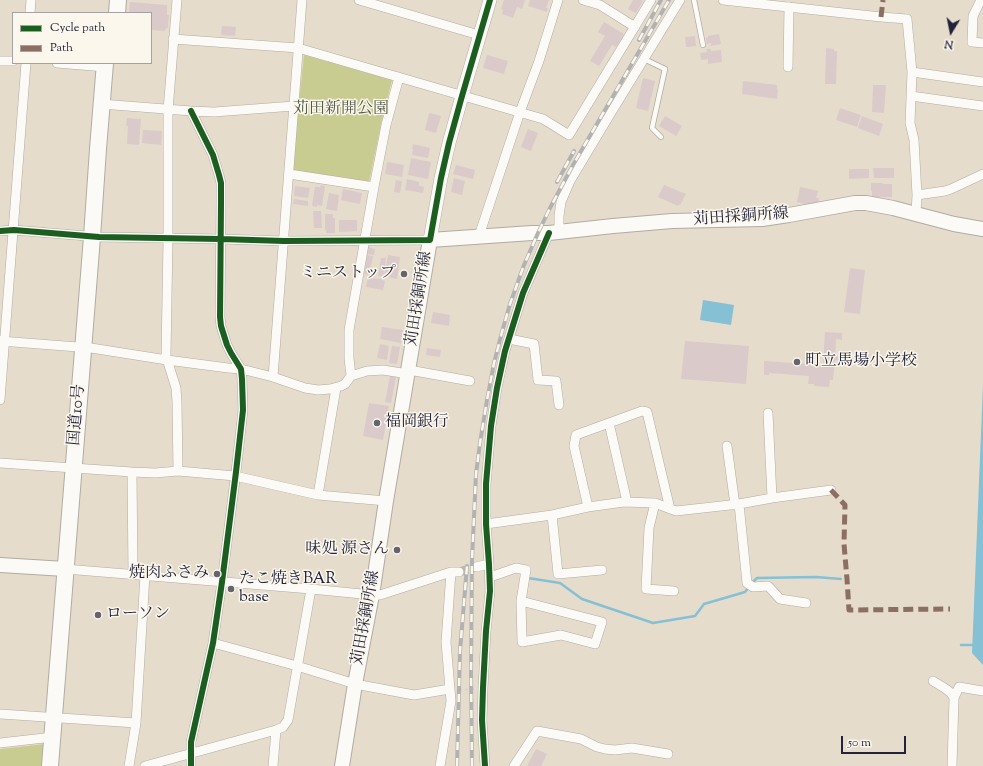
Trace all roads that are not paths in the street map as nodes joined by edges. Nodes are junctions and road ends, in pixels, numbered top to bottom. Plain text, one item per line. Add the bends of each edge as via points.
1 (31, 0) edge
2 (109, 0) edge
3 (118, 0) edge
4 (177, 0) edge
5 (302, 0) edge
6 (359, 0) edge
7 (490, 0) edge
8 (558, 0) edge
9 (583, 0) edge
10 (651, 0) edge
11 (680, 0) edge
12 (694, 0) edge
13 (723, 0) edge
14 (982, 0) edge
15 (601, 2) edge
16 (789, 7) junction
17 (30, 12) edge
18 (108, 12) edge
19 (117, 12) edge
20 (635, 28) junction
21 (479, 36) junction
22 (173, 39) junction
23 (983, 43) edge
24 (703, 45) dead end
25 (298, 48) junction
26 (644, 59) junction
27 (0, 61) edge
28 (12, 61) edge
29 (26, 64) edge
30 (107, 64) edge
31 (788, 67) dead end
32 (912, 72) junction
33 (399, 77) junction
34 (983, 82) edge
35 (462, 96) junction
36 (911, 96) junction
37 (105, 105) junction
38 (294, 106) junction
39 (983, 106) edge
40 (168, 110) junction
41 (192, 112) junction
42 (520, 112) junction
43 (661, 136) dead end
44 (289, 174) junction
45 (983, 174) edge
46 (374, 187) junction
47 (917, 195) junction
48 (916, 214) junction
49 (983, 229) edge
50 (14, 230) junction
51 (0, 231) edge
52 (554, 232) junction
53 (479, 236) junction
54 (96, 237) junction
55 (168, 239) junction
56 (221, 239) junction
57 (364, 240) junction
58 (430, 240) junction
59 (284, 241) junction
60 (509, 339) junction
61 (2, 341) edge
62 (87, 348) junction
63 (167, 360) junction
64 (241, 369) junction
65 (408, 372) junction
66 (351, 376) junction
67 (274, 377) junction
68 (470, 381) dead end
69 (336, 388) junction
70 (0, 400) edge
71 (559, 405) dead end
72 (768, 413) dead end
73 (609, 423) junction
74 (727, 446) dead end
75 (0, 463) edge
76 (78, 469) junction
77 (178, 471) junction
78 (132, 472) junction
79 (236, 476) junction
80 (831, 490) dead end
81 (318, 495) junction
82 (772, 498) junction
83 (386, 501) junction
84 (627, 502) junction
85 (655, 502) junction
86 (737, 505) junction
87 (588, 507) junction
88 (670, 509) junction
89 (552, 515) junction
90 (486, 524) junction
91 (489, 564) junction
92 (0, 565) edge
93 (476, 567) tunnel mouth
94 (70, 570) junction
95 (602, 570) dead end
96 (133, 574) junction
97 (145, 575) junction
98 (490, 577) junction
99 (222, 582) junction
100 (311, 589) junction
101 (674, 591) dead end
102 (372, 595) junction
103 (521, 601) junction
104 (806, 603) dead end
105 (214, 643) junction
106 (297, 666) junction
107 (933, 681) dead end
108 (355, 684) junction
109 (450, 689) junction
110 (983, 691) edge
111 (954, 698) junction
112 (0, 714) edge
113 (59, 718) junction
114 (136, 723) junction
115 (276, 730) junction
116 (53, 737) junction
117 (0, 743) edge
118 (191, 753) junction
119 (668, 754) dead end
120 (50, 766) edge
121 (60, 766) edge
122 (129, 766) edge
123 (145, 766) edge
124 (191, 766) edge
125 (274, 766) edge
126 (342, 766) edge
127 (440, 766) edge
128 (485, 766) edge
129 (514, 766) edge
130 (952, 766) edge

1 - 17 street
2 - 18 highway
3 - 19 highway
4 - 22 street
5 - 25 street
6 - 21 street
7 - 21 street
8 - 42 street
9 - 15 street
10 - 20 street
11 - 26 street
12 - 24 lane
13 - 16 street
14 - 23 street via 973,16 972,42
15 - 20 street
16 - 31 street
16 - 32 street via 907,19
20 - 42 street via 569,135 543,119
21 - 35 street
22 - 25 street
22 - 40 street
25 - 33 street
25 - 38 street
26 - 43 lane via 665,69 652,128
26 - 52 street via 570,181 561,202
27 - 28 street
29 - 50 street
30 - 37 highway, 国道10号
32 - 34 street
32 - 36 street
33 - 35 street
33 - 46 street via 386,125
35 - 42 street
35 - 58 street via 441,178
36 - 39 street
36 - 47 street via 910,123 914,140
37 - 40 street
37 - 54 highway, 国道10号
38 - 41 street
38 - 44 street
40 - 41 street
40 - 55 street
41 - 56 street via 213,155 219,175
42 - 53 street
44 - 46 street
44 - 59 street
45 - 47 street via 951,189
46 - 57 street
47 - 48 street
48 - 49 main road, 苅田採銅所線
48 - 52 main road, 苅田採銅所線 via 855,203 762,219 672,221
50 - 51 street
50 - 54 street
50 - 61 street
52 - 53 main road, 苅田採銅所線
52 - 60 street via 523,293
53 - 58 main road, 苅田採銅所線
54 - 55 street
54 - 62 highway, 国道10号
55 - 56 street
55 - 63 street
56 - 59 street
56 - 64 street via 221,322 227,345
57 - 58 street
57 - 59 street
57 - 66 street via 349,330
58 - 65 main road, 苅田採銅所線
59 - 67 street
60 - 71 street via 534,344 538,380 556,380
60 - 90 street via 491,426 486,484
61 - 62 street
61 - 70 street
62 - 63 street
62 - 76 highway, 国道10号
63 - 64 street
63 - 77 street via 176,388
64 - 67 street
64 - 79 street via 243,410
65 - 66 street via 374,370
65 - 68 street
65 - 83 main road, 苅田採銅所線
66 - 69 street via 345,384
67 - 69 street via 311,389
69 - 81 street
72 - 82 street
73 - 84 street
73 - 87 street via 576,435 574,446
73 - 88 street via 642,410 647,412
74 - 86 street
75 - 76 street
76 - 78 street
76 - 94 highway, 国道10号
77 - 78 street
77 - 79 street
78 - 96 street
79 - 81 street
79 - 99 street
80 - 82 street
81 - 83 street
82 - 86 street
83 - 102 main road, 苅田採銅所線
84 - 85 street
84 - 87 street
85 - 88 street
85 - 101 street via 650,528 646,589
86 - 88 street
86 - 104 street via 747,583 753,588 768,586 780,599
87 - 89 street
89 - 90 street
89 - 95 street via 558,574
90 - 91 street
91 - 93 street
91 - 98 street
92 - 94 main road
94 - 96 street
94 - 113 highway, 国道10号
96 - 97 street
97 - 99 street
97 - 114 street
98 - 103 street via 516,568 526,570
98 - 128 street via 482,688
99 - 100 street
99 - 105 street
100 - 102 street
100 - 106 street
102 - 108 main road, 苅田採銅所線
102 - 109 street via 380,595 455,572 446,642
103 - 103 street via 602,622 595,644 561,635 522,642
105 - 106 street
105 - 118 street via 191,742
106 - 108 street
106 - 115 street via 288,720
107 - 111 street
108 - 109 street via 414,695
108 - 126 main road, 苅田採銅所線
109 - 127 street via 451,701
110 - 111 street via 959,687
111 - 130 street
112 - 113 street
113 - 114 street
113 - 116 highway, 国道10号
113 - 121 highway, 国道10号
114 - 122 street
115 - 118 street
115 - 125 street
116 - 117 street
116 - 120 highway, 国道10号
118 - 123 street
118 - 124 street
119 - 129 street via 632,748 606,749 581,739 536,731

